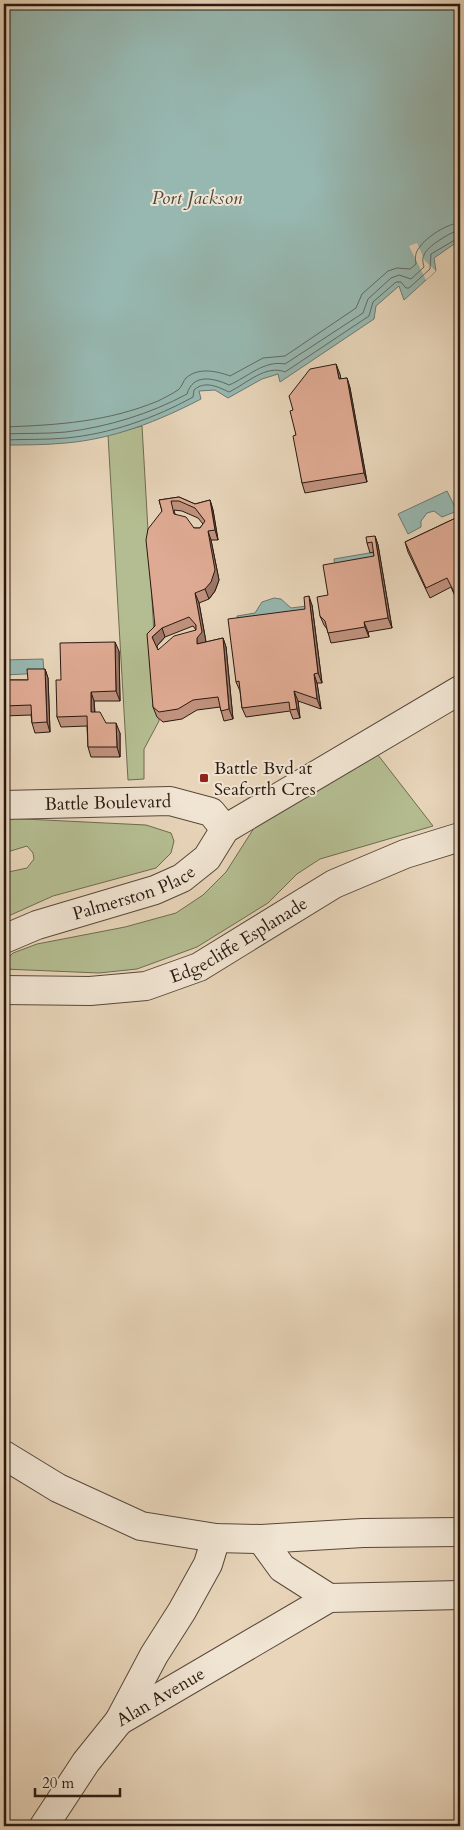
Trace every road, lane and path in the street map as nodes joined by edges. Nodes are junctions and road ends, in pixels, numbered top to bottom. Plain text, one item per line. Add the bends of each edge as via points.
1 (460, 690) edge
2 (4, 805) edge
3 (218, 821) junction
4 (460, 837) edge
5 (4, 939) edge
6 (4, 990) edge
7 (4, 1455) edge
8 (460, 1532) edge
9 (216, 1538) junction
10 (261, 1539) junction
11 (460, 1595) edge
12 (329, 1598) junction
13 (119, 1721) junction
14 (44, 1826) edge

1 - 3 street
2 - 3 street, Battle Boulevard via 170,801
3 - 5 street, Palmerston Place via 207,858 182,878 155,890 37,925
4 - 6 street, Edgecliffe Esplanade via 405,854 334,884 198,967 146,986 90,992
7 - 9 street via 58,1488 141,1526
8 - 10 street
9 - 10 street
9 - 13 street, Alan Avenue via 204,1572
10 - 12 street via 282,1568
11 - 12 street, Alan Avenue
12 - 13 street, Alan Avenue
13 - 14 street via 86,1762

